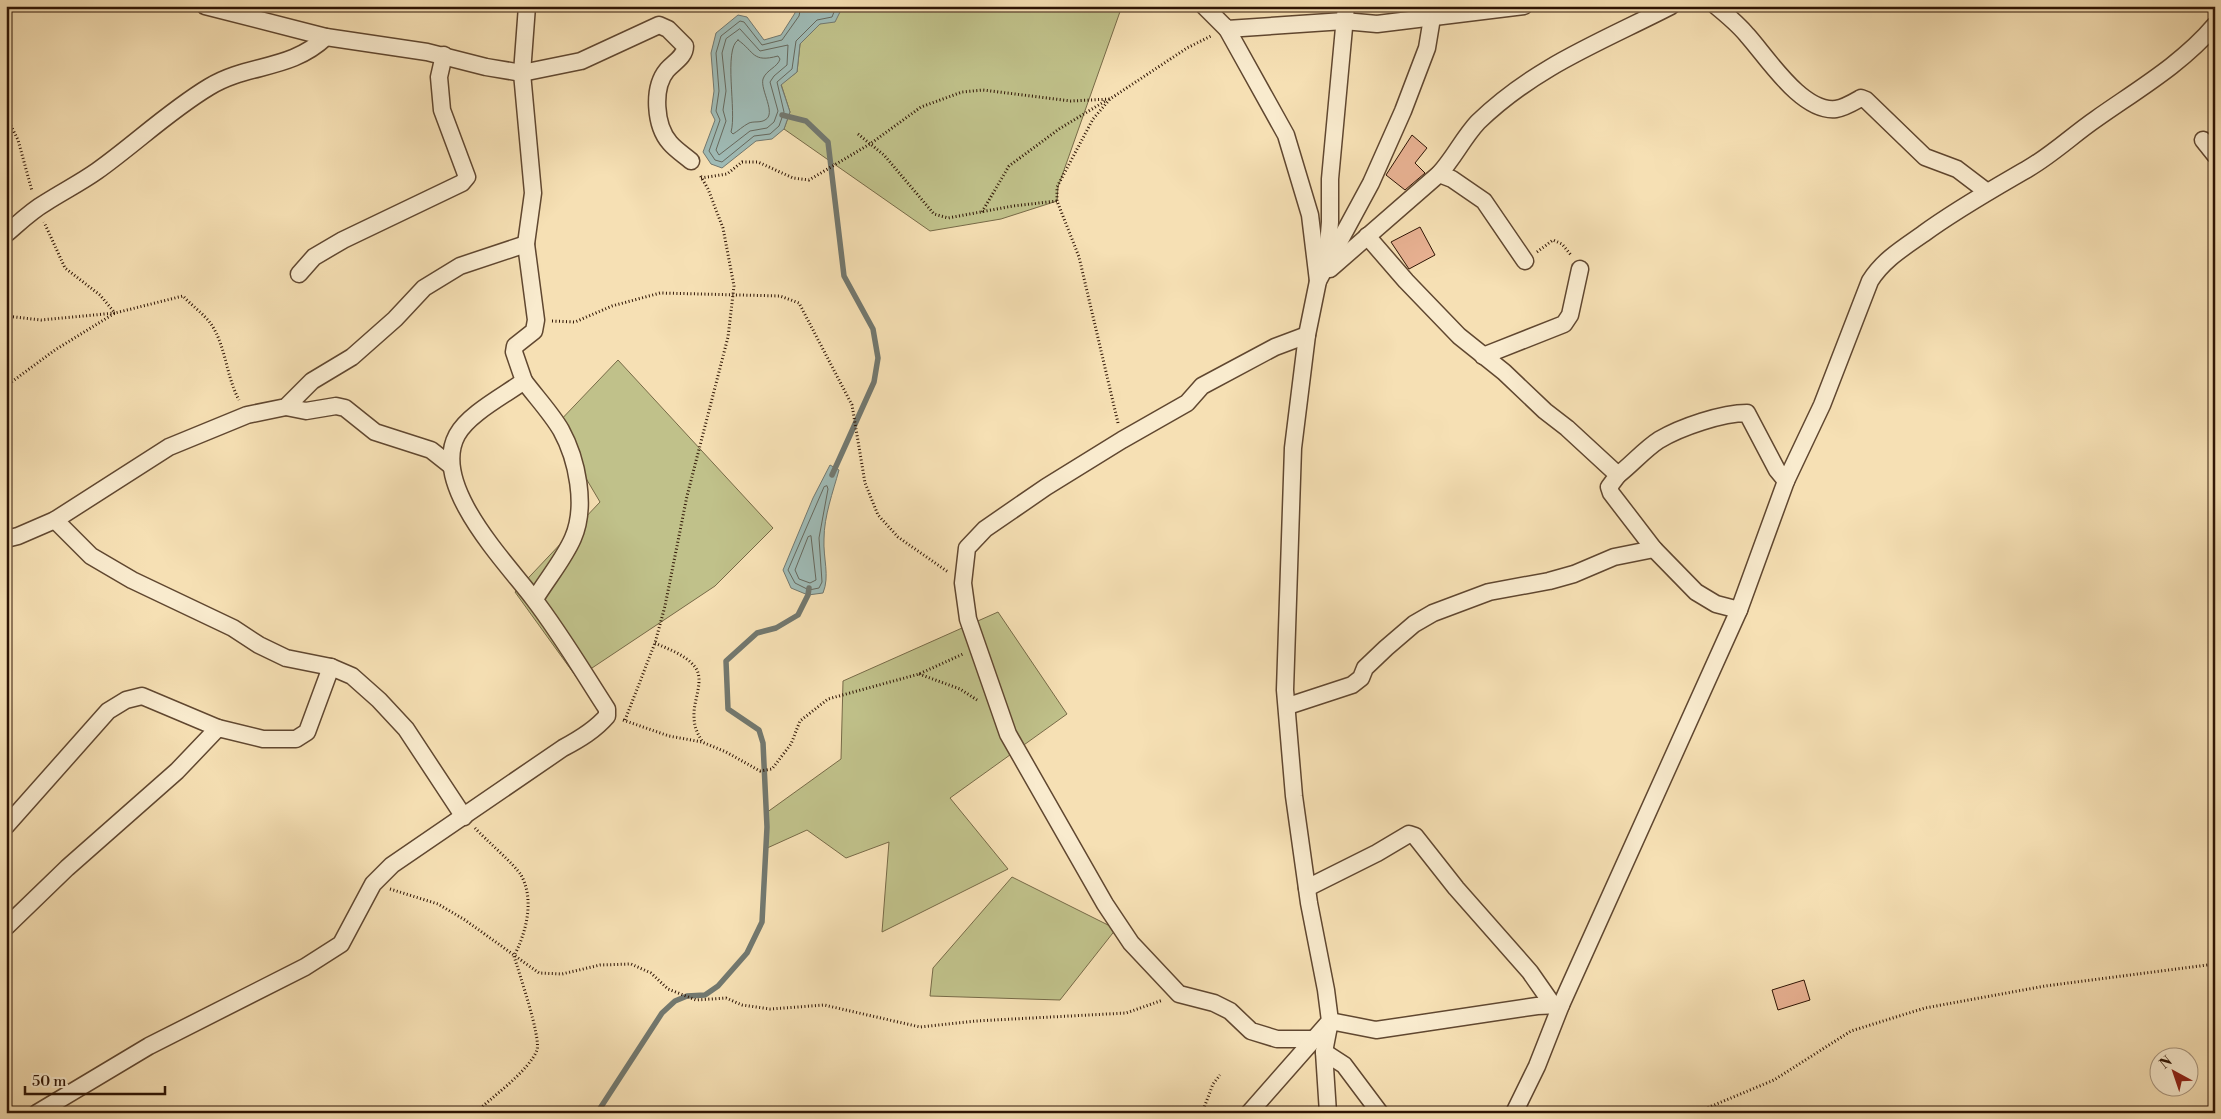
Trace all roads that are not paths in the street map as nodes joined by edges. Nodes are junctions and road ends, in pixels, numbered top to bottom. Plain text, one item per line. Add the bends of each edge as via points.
1 (204, 6) edge
2 (527, 6) edge
3 (1204, 6) edge
4 (1524, 6) edge
5 (1670, 6) edge
6 (1716, 6) edge
7 (1433, 12) edge
8 (1345, 13) edge
9 (2215, 25) edge
10 (1227, 29) junction
11 (326, 36) junction
12 (444, 55) junction
13 (522, 73) junction
14 (2203, 140) dead end
15 (2215, 154) edge
16 (691, 161) road end
17 (1439, 174) junction
18 (1986, 191) junction
19 (6, 234) edge
20 (1366, 236) junction
21 (526, 244) junction
22 (1525, 261) road end
23 (1326, 265) junction
24 (1580, 270) road end
25 (299, 274) dead end
26 (1318, 282) junction
27 (1307, 336) junction
28 (1483, 356) junction
29 (524, 381) junction
30 (286, 407) junction
31 (450, 465) junction
32 (1618, 474) junction
33 (1786, 481) junction
34 (55, 520) junction
35 (6, 539) edge
36 (1654, 549) junction
37 (534, 599) junction
38 (1739, 610) junction
39 (332, 667) junction
40 (1288, 706) junction
41 (218, 728) junction
42 (464, 817) junction
43 (6, 826) edge
44 (1307, 888) junction
45 (6, 927) edge
46 (1557, 1005) junction
47 (1330, 1021) junction
48 (1312, 1040) junction
49 (1324, 1052) junction
50 (38, 1113) edge
51 (1249, 1113) edge
52 (1328, 1113) edge
53 (1380, 1113) edge
54 (1514, 1113) edge

1 - 11 street
2 - 13 street
3 - 10 street
4 - 7 street
5 - 17 street via 1548,67 1477,123
6 - 18 street via 1807,100 1836,109 1861,98 1866,100 1925,157 1956,169
7 - 8 street via 1377,24
7 - 23 street via 1426,48 1403,111 1371,183
8 - 10 street
8 - 23 street
9 - 18 street via 2200,43 2134,95 2030,167
10 - 26 street via 1286,136 1310,215
11 - 12 street
11 - 19 street via 314,48 287,62 229,77 209,86 150,128 98,171 37,208
12 - 13 street
12 - 25 street via 439,77 442,110 467,177 462,183 343,240 314,257
13 - 16 street via 582,61 659,25 668,29 685,46 685,51 666,71 657,111 670,143
13 - 21 street via 533,193
14 - 15 street
17 - 20 street
17 - 22 street via 1484,201
18 - 33 street via 1889,257 1876,270 1822,405
20 - 26 street
20 - 28 street via 1459,336
21 - 29 street via 536,320 534,331 515,346
21 - 30 street via 460,266 424,288 395,320 352,357 312,381
23 - 26 street
24 - 28 street via 1570,315 1564,324
26 - 27 street
27 - 40 street via 1293,448 1286,630 1285,690
27 - 48 street via 1284,343 1202,386 1187,403 1046,487 985,529 967,548 963,583 966,610 977,647 1008,734 1104,904 1131,943 1179,994 1214,1003 1230,1011 1251,1031 1277,1039
28 - 32 street
29 - 31 street via 466,422 454,441
29 - 37 street via 561,430 575,468 579,501 579,519 573,538
30 - 31 street via 306,411 336,406 346,408 375,432 431,450
30 - 34 street via 247,416 169,447
31 - 37 street via 473,518 491,548
32 - 33 street via 1664,438 1733,413 1747,413
32 - 36 street via 1609,487 1611,493
33 - 38 street
34 - 35 street
34 - 39 street via 90,556 132,580 234,628 286,658
36 - 38 street via 1696,592 1716,604
36 - 40 street via 1614,556 1574,574 1489,592 1441,609 1414,624 1365,668 1361,678 1352,685
37 - 42 street via 607,708 607,716 585,736
38 - 46 street
39 - 41 street via 307,732 296,739 263,739
39 - 42 street via 362,684 406,729
40 - 44 street via 1294,796
41 - 43 street via 142,696 126,700 108,711
41 - 45 street via 177,771
42 - 50 street via 392,865 373,884 341,944 305,967 149,1046
44 - 46 street via 1409,834 1415,836
44 - 47 street
46 - 47 street via 1376,1030
46 - 54 street via 1537,1066
47 - 48 street
47 - 49 street
48 - 51 street
49 - 52 street
49 - 53 street via 1344,1065

